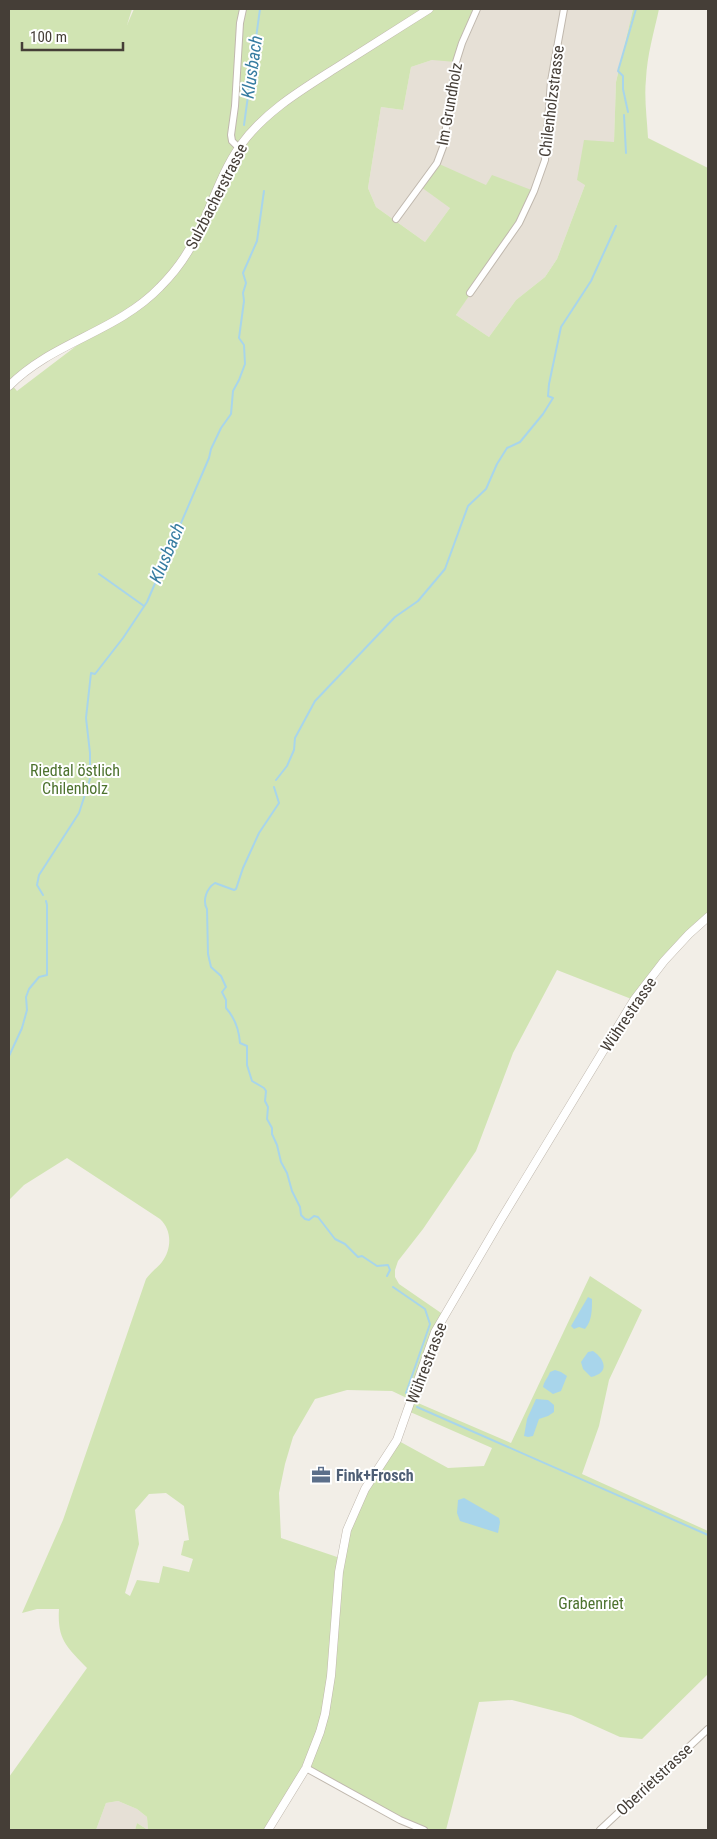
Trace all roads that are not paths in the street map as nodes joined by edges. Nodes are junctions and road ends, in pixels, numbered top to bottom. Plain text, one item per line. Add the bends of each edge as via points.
1 (243, 9) edge
2 (429, 9) edge
3 (477, 9) edge
4 (564, 9) edge
5 (239, 148) junction
6 (396, 220) dead end
7 (470, 293) dead end
8 (9, 384) edge
9 (708, 917) edge
10 (708, 1729) edge
11 (306, 1768) junction
12 (268, 1830) edge
13 (424, 1830) edge
14 (600, 1830) edge

1 - 5 street via 231,135
2 - 5 street, Sulzbacherstrasse via 302,89 272,112
3 - 6 street, Im Grundholz via 456,62 443,147 437,163
4 - 7 street, Chilenholzstrasse via 551,81 545,160 519,223
5 - 8 street, Sulzbacherstrasse via 218,185 191,247 160,288 125,316 47,356
9 - 11 street, Wührestrasse via 664,961 634,1000 435,1332 397,1440 365,1489 347,1530 339,1572 329,1694 320,1732
10 - 14 street, Oberrietstrasse
11 - 12 street, Wührestrasse
11 - 13 street

